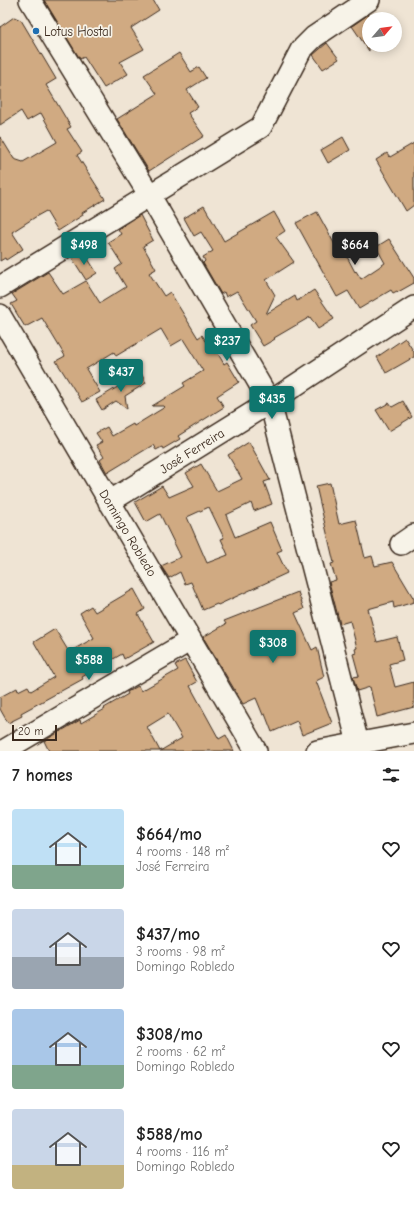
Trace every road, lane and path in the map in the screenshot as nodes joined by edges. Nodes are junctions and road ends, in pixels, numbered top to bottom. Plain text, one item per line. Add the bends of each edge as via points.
1 (30, 0) edge
2 (369, 0) edge
3 (150, 196) junction
4 (0, 287) edge
5 (414, 307) edge
6 (0, 315) edge
7 (270, 402) junction
8 (109, 502) junction
9 (191, 640) junction
10 (414, 733) edge
11 (358, 747) edge
12 (3, 751) edge
13 (256, 751) edge
14 (317, 751) edge

1 - 3 street
2 - 3 street via 314,37 302,50 261,127
3 - 4 street
3 - 7 street
5 - 7 street, José Ferreira
6 - 8 street, Domingo Robledo
7 - 8 street, José Ferreira
7 - 11 street
8 - 9 street, Domingo Robledo
9 - 12 street
9 - 13 street, Domingo Robledo
10 - 11 street
11 - 14 street

